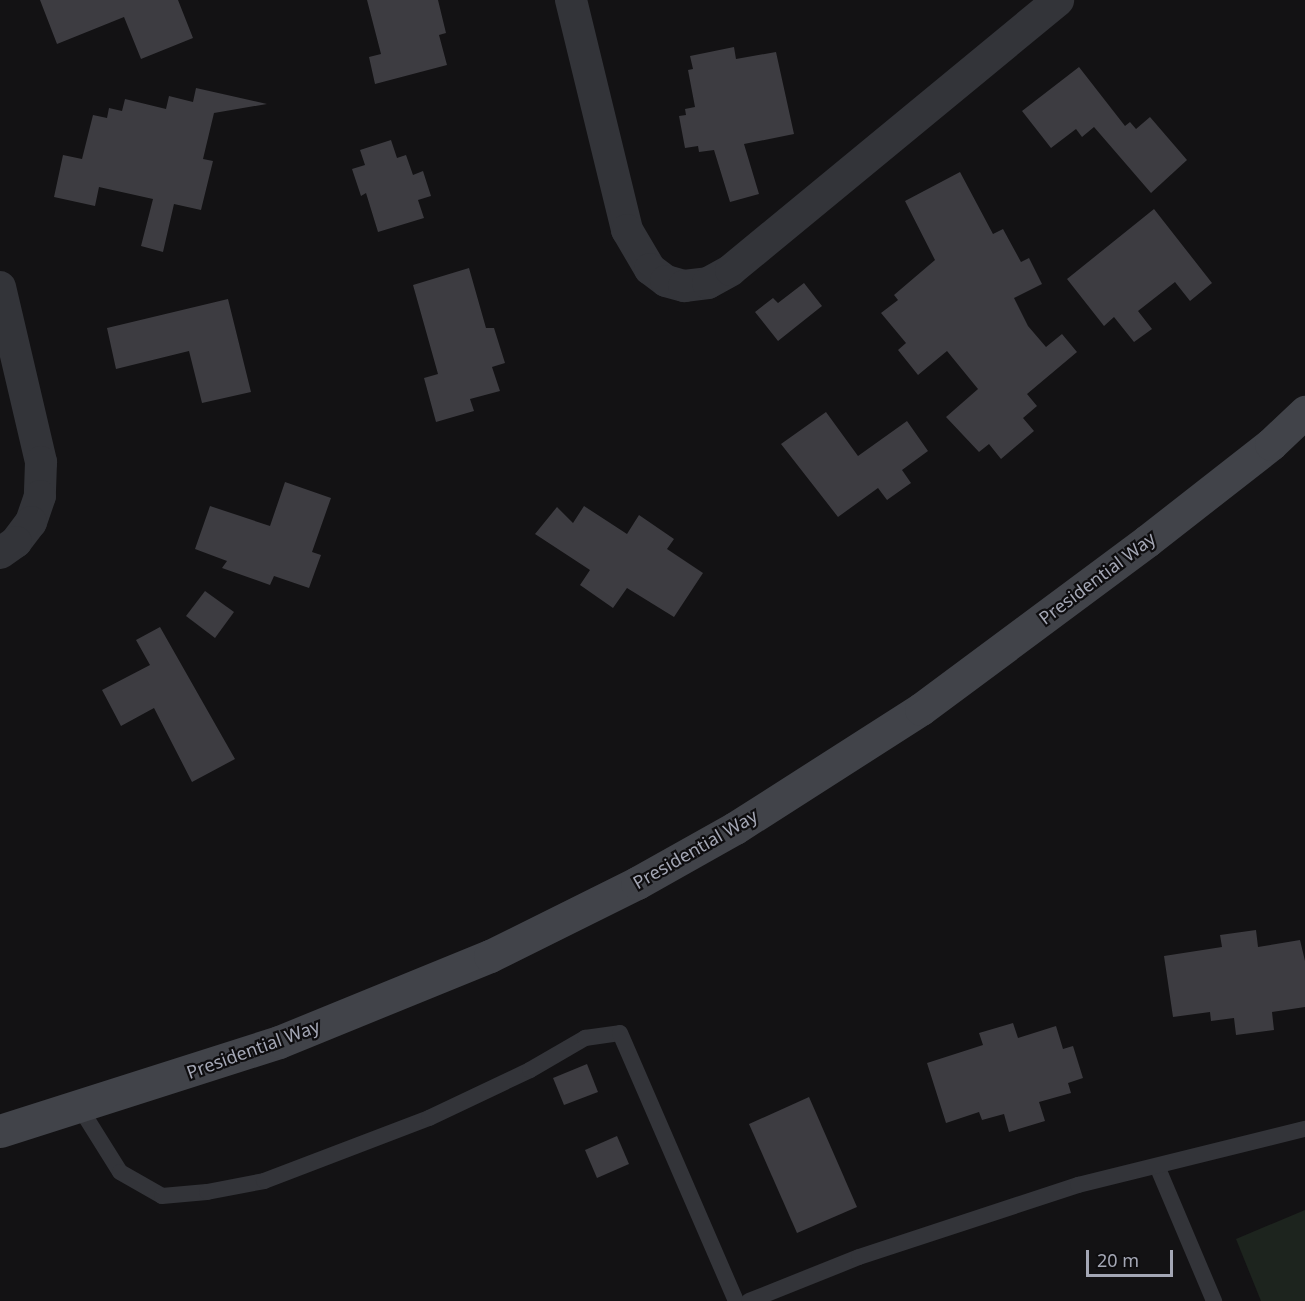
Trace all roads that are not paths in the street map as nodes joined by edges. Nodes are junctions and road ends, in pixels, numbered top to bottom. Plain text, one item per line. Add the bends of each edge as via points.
1 (571, 0) edge
2 (1058, 0) edge
3 (0, 287) edge
4 (1305, 412) edge
5 (0, 554) edge
6 (80, 1108) junction
7 (1305, 1129) edge
8 (0, 1131) edge
9 (1157, 1166) junction
10 (736, 1301) edge
11 (749, 1301) edge
12 (1214, 1301) edge

1 - 2 street via 627,230 650,269 666,281 684,286 708,283 731,270
3 - 5 street via 41,462 40,496 31,522 16,542
4 - 6 main road, Presidential Way via 1271,444 1147,541 921,708 735,828 637,883 490,956 279,1042
6 - 8 main road, Presidential Way
6 - 10 lane via 120,1172 162,1196 207,1192 264,1181 429,1118 530,1070 585,1038 620,1033
7 - 9 lane
9 - 11 lane via 1078,1185
9 - 12 lane

